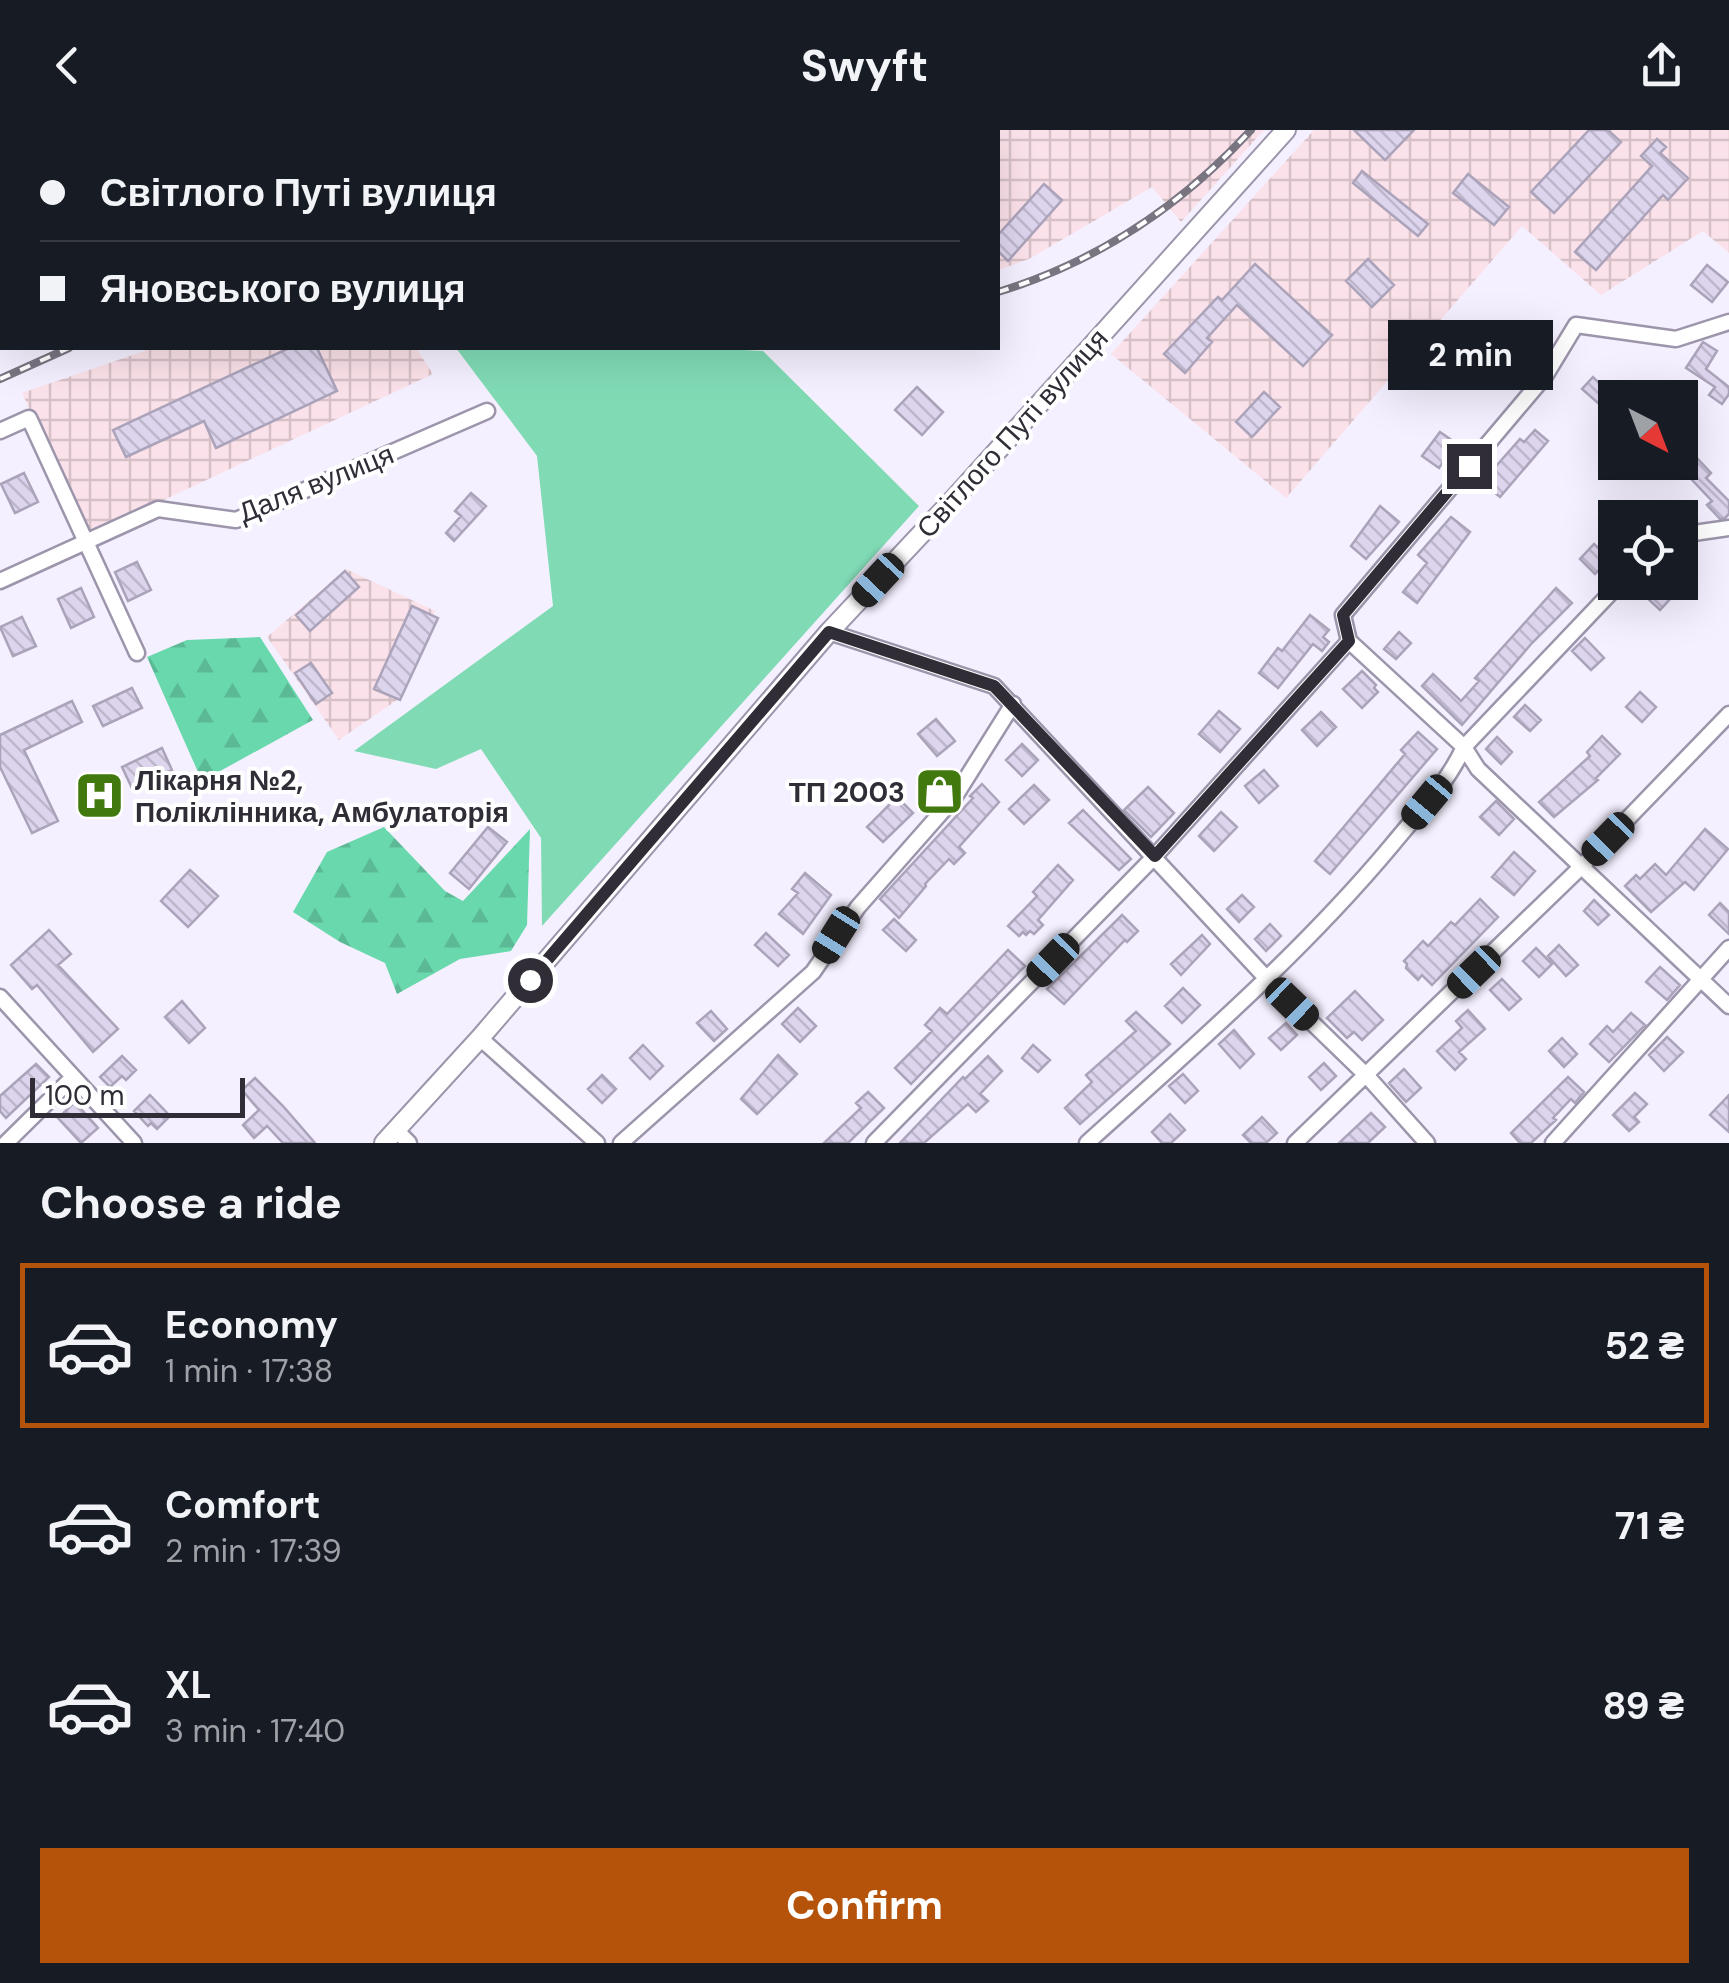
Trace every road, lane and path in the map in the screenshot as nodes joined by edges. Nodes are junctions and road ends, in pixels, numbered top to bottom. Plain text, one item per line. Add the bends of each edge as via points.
1 (1286, 130) edge
2 (1729, 322) edge
3 (487, 411) dead end
4 (0, 431) edge
5 (1729, 528) edge
6 (1698, 532) edge
7 (86, 541) junction
8 (0, 581) edge
9 (1603, 600) edge
10 (829, 632) junction
11 (1349, 641) junction
12 (137, 653) dead end
13 (1013, 704) junction
14 (1729, 714) edge
15 (1464, 747) junction
16 (1155, 856) junction
17 (1581, 867) junction
18 (1729, 948) edge
19 (1268, 980) junction
20 (1702, 980) junction
21 (0, 997) edge
22 (1729, 1006) edge
23 (480, 1038) junction
24 (1367, 1076) junction
25 (72, 1078) junction
26 (396, 1139) edge
27 (6, 1143) edge
28 (134, 1143) edge
29 (597, 1143) edge
30 (621, 1143) edge
31 (874, 1143) edge
32 (1088, 1143) edge
33 (1295, 1143) edge
34 (1427, 1143) edge
35 (1554, 1143) edge

1 - 10 main road, Світлого Путі вулиця
2 - 11 street via 1676,339 1576,324 1545,376 1343,615
3 - 7 street, Даля вулиця via 236,520 158,509
4 - 7 street via 28,418
5 - 6 street
7 - 8 street, Даля вулиця
7 - 12 street
9 - 15 street
10 - 13 street via 994,686
10 - 23 main road, Світлого Путі вулиця
11 - 15 street
11 - 16 street
13 - 16 street
13 - 30 street via 954,798 858,906 813,972
14 - 17 street
15 - 17 street via 1478,769
15 - 19 street via 1453,772 1351,894
16 - 19 street
16 - 31 street
17 - 20 street
17 - 24 street
18 - 20 street
19 - 24 street
19 - 32 street
20 - 22 street
20 - 35 street
21 - 25 street
23 - 26 main road, Світлого Путі вулиця
23 - 29 street
24 - 33 street
24 - 34 street
25 - 27 street
25 - 28 street

